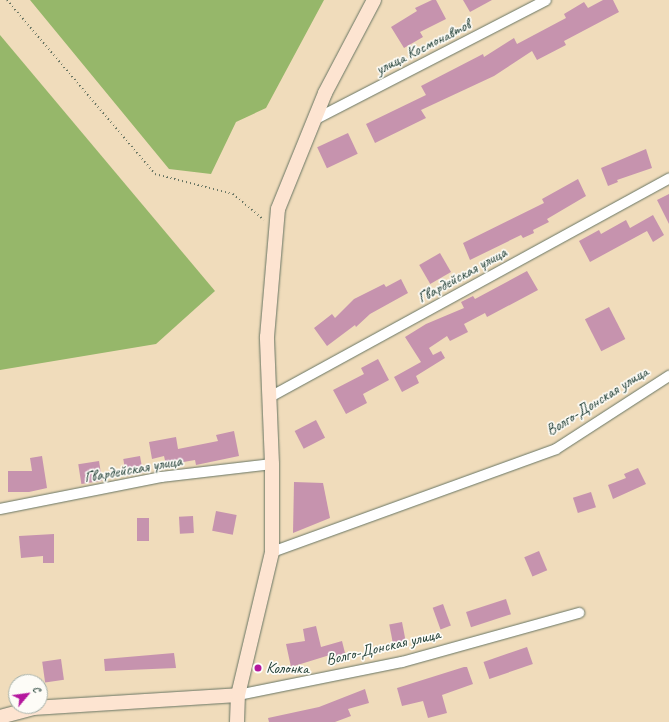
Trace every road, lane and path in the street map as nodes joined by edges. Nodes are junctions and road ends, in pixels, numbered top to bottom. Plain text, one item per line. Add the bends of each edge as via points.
1 (7, 0) edge
2 (374, 0) edge
3 (546, 0) edge
4 (314, 120) junction
5 (669, 179) edge
6 (276, 230) junction
7 (669, 376) edge
8 (270, 397) junction
9 (272, 464) junction
10 (0, 509) edge
11 (272, 552) junction
12 (579, 613) dead end
13 (238, 695) junction
14 (0, 717) edge
15 (237, 722) edge

1 - 6 path via 155,174 233,194
2 - 4 street via 325,93
3 - 4 street, улица Космонавтов
4 - 6 street via 278,209
5 - 8 street, Гвардейская улица
6 - 8 street via 267,337
7 - 11 street, Волго-Донская улица via 556,449
8 - 9 street
9 - 10 street, Гвардейская улица via 161,477
9 - 11 street
11 - 13 street
12 - 13 street, Волго-Донская улица via 402,662
13 - 14 street, Волго-Донская улица via 33,708
13 - 15 street

